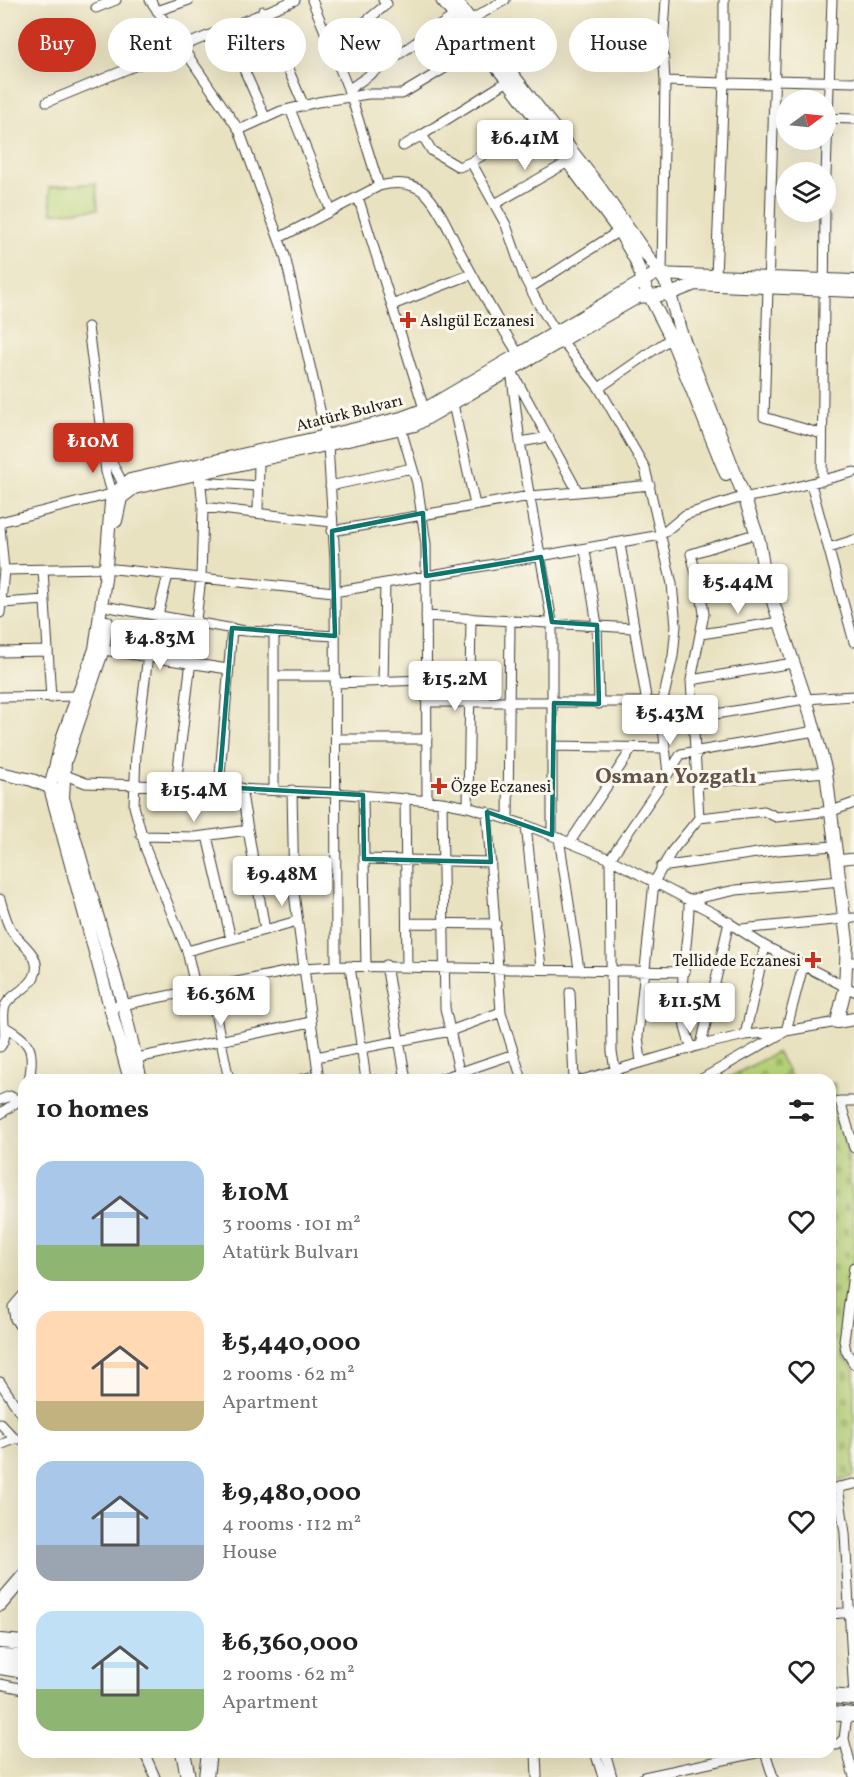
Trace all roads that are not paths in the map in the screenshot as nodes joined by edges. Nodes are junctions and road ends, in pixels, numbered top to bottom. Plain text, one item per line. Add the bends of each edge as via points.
1 (116, 0) edge
2 (150, 0) edge
3 (189, 0) edge
4 (295, 0) edge
5 (312, 0) edge
6 (442, 0) edge
7 (455, 0) edge
8 (505, 0) edge
9 (666, 0) edge
10 (724, 0) edge
11 (777, 0) edge
12 (832, 0) edge
13 (387, 1) edge
14 (275, 3) edge
15 (96, 8) dead end
16 (157, 11) junction
17 (263, 11) junction
18 (454, 15) junction
19 (162, 18) edge
20 (249, 18) edge
21 (319, 18) edge
22 (369, 18) edge
23 (460, 18) edge
24 (465, 18) edge
25 (474, 18) edge
26 (193, 63) edge
27 (118, 72) edge
28 (245, 72) edge
29 (340, 72) edge
30 (439, 72) edge
31 (501, 72) edge
32 (506, 72) edge
33 (508, 81) junction
34 (665, 81) junction
35 (829, 81) junction
36 (854, 81) edge
37 (774, 82) junction
38 (724, 83) junction
39 (828, 90) edge
40 (349, 93) junction
41 (48, 102) dead end
42 (304, 106) junction
43 (290, 109) junction
44 (773, 116) junction
45 (776, 116) edge
46 (265, 117) junction
47 (836, 118) edge
48 (854, 119) edge
49 (539, 123) junction
50 (239, 130) junction
51 (422, 135) junction
52 (403, 146) dead end
53 (471, 162) junction
54 (568, 162) junction
55 (379, 186) junction
56 (358, 197) junction
57 (495, 204) junction
58 (331, 211) junction
59 (825, 222) edge
60 (619, 231) junction
61 (279, 238) junction
62 (662, 273) junction
63 (472, 274) junction
64 (716, 276) junction
65 (643, 280) junction
66 (854, 281) edge
67 (768, 283) junction
68 (823, 285) junction
69 (530, 288) junction
70 (854, 291) edge
71 (670, 294) junction
72 (651, 296) junction
73 (393, 305) junction
74 (87, 327) dead end
75 (559, 337) junction
76 (671, 338) junction
77 (522, 359) junction
78 (511, 370) junction
79 (599, 388) junction
80 (453, 405) junction
81 (426, 414) junction
82 (401, 429) junction
83 (822, 434) junction
84 (549, 437) junction
85 (327, 441) junction
86 (520, 442) junction
87 (104, 446) junction
88 (259, 461) junction
89 (412, 468) junction
90 (854, 472) edge
91 (200, 478) junction
92 (822, 481) junction
93 (123, 484) junction
94 (811, 484) junction
95 (650, 485) junction
96 (259, 486) junction
97 (330, 486) junction
98 (578, 492) junction
99 (530, 496) junction
100 (117, 497) junction
101 (741, 499) junction
102 (475, 505) junction
103 (203, 507) junction
104 (258, 512) junction
105 (423, 513) junction
106 (0, 522) edge
107 (332, 526) junction
108 (0, 527) edge
109 (661, 535) junction
110 (748, 536) junction
111 (854, 540) edge
112 (620, 543) junction
113 (829, 548) junction
114 (585, 550) junction
115 (541, 557) junction
116 (761, 564) junction
117 (109, 569) junction
118 (4, 570) junction
119 (43, 570) junction
120 (168, 575) junction
121 (426, 576) junction
122 (201, 578) junction
123 (765, 578) junction
124 (385, 583) junction
125 (334, 592) junction
126 (701, 593) junction
127 (45, 600) junction
128 (109, 607) junction
129 (1, 608) edge
130 (158, 616) junction
131 (426, 616) junction
132 (471, 618) junction
133 (510, 620) junction
134 (779, 621) junction
135 (196, 622) junction
136 (552, 622) junction
137 (597, 625) junction
138 (232, 628) junction
139 (633, 628) junction
140 (274, 634) junction
141 (701, 634) junction
142 (335, 636) junction
143 (854, 642) edge
144 (99, 649) junction
145 (48, 651) junction
146 (0, 652) edge
147 (148, 655) junction
148 (190, 662) junction
149 (793, 663) junction
150 (228, 669) junction
151 (275, 676) junction
152 (335, 680) junction
153 (691, 680) junction
154 (426, 681) junction
155 (383, 682) junction
156 (84, 696) junction
157 (854, 696) edge
158 (0, 697) edge
159 (51, 698) junction
160 (806, 699) junction
161 (427, 702) junction
162 (663, 702) junction
163 (469, 703) junction
164 (554, 703) junction
165 (647, 703) junction
166 (509, 704) junction
167 (599, 704) junction
168 (692, 718) junction
169 (815, 731) junction
170 (336, 739) junction
171 (427, 739) junction
172 (553, 746) junction
173 (633, 747) junction
174 (664, 748) junction
175 (695, 751) junction
176 (826, 772) junction
177 (0, 773) edge
178 (668, 774) junction
179 (59, 775) junction
180 (32, 780) junction
181 (86, 783) junction
182 (698, 783) junction
183 (133, 784) junction
184 (176, 785) junction
185 (219, 787) junction
186 (241, 788) junction
187 (274, 789) junction
188 (57, 790) junction
189 (292, 790) junction
190 (335, 793) junction
191 (363, 795) junction
192 (405, 798) junction
193 (427, 800) junction
194 (442, 802) junction
195 (854, 803) edge
196 (468, 807) junction
197 (832, 811) junction
198 (487, 812) junction
199 (699, 818) junction
200 (508, 819) junction
201 (526, 825) junction
202 (248, 830) junction
203 (141, 836) junction
204 (207, 836) junction
205 (556, 837) junction
206 (570, 842) junction
207 (834, 846) junction
208 (854, 858) edge
209 (364, 859) junction
210 (610, 859) junction
211 (407, 860) junction
212 (837, 860) junction
213 (442, 861) junction
214 (491, 862) junction
215 (661, 867) junction
216 (841, 880) junction
217 (654, 882) junction
218 (0, 899) edge
219 (689, 900) junction
220 (850, 918) edge
221 (297, 921) junction
222 (729, 922) junction
223 (407, 923) junction
224 (496, 924) junction
225 (443, 925) junction
226 (741, 929) junction
227 (266, 930) junction
228 (231, 939) junction
229 (847, 941) junction
230 (765, 946) junction
231 (187, 951) junction
232 (854, 963) edge
233 (366, 965) junction
234 (386, 965) junction
235 (336, 966) junction
236 (350, 966) junction
237 (407, 966) junction
238 (803, 966) junction
239 (444, 967) junction
240 (305, 968) junction
241 (497, 968) junction
242 (541, 968) junction
243 (579, 969) junction
244 (611, 969) junction
245 (644, 971) junction
246 (685, 972) junction
247 (210, 988) junction
248 (196, 990) junction
249 (850, 990) edge
250 (570, 992) dead end
251 (117, 1005) junction
252 (501, 1012) junction
253 (854, 1021) edge
254 (311, 1022) junction
255 (837, 1022) junction
256 (5, 1027) junction
257 (450, 1031) junction
258 (786, 1031) junction
259 (746, 1035) junction
260 (221, 1040) junction
261 (399, 1041) junction
262 (697, 1046) junction
263 (0, 1047) edge
264 (363, 1048) junction
265 (514, 1054) junction
266 (316, 1057) junction
267 (137, 1058) junction
268 (641, 1062) junction
269 (30, 1074) edge
270 (129, 1074) edge
271 (140, 1074) edge
272 (228, 1074) edge
273 (318, 1074) edge
274 (365, 1074) edge
275 (405, 1074) edge
276 (461, 1074) edge
277 (466, 1074) edge
278 (520, 1074) edge
279 (574, 1074) edge
280 (616, 1074) edge
281 (618, 1074) edge
282 (711, 1074) edge
283 (0, 1100) edge
284 (18, 1101) joint
285 (854, 1101) edge
286 (0, 1114) edge
287 (853, 1143) edge
288 (854, 1267) edge
289 (851, 1298) edge
290 (18, 1301) edge
291 (18, 1323) edge
292 (849, 1341) edge
293 (854, 1364) edge
294 (0, 1382) edge
295 (18, 1409) edge
296 (0, 1423) edge
297 (18, 1437) edge
298 (18, 1440) edge
299 (0, 1445) edge
300 (854, 1484) edge
301 (836, 1488) edge
302 (836, 1496) edge
303 (18, 1583) edge
304 (0, 1604) edge
305 (852, 1612) edge
306 (836, 1613) edge
307 (0, 1641) edge
308 (18, 1642) edge
309 (0, 1656) edge
310 (18, 1657) edge
311 (0, 1667) edge
312 (18, 1670) edge
313 (0, 1684) edge
314 (18, 1688) edge
315 (836, 1696) edge
316 (854, 1698) edge
317 (836, 1714) edge
318 (851, 1715) edge
319 (844, 1738) junction
320 (836, 1745) edge
321 (147, 1758) edge
322 (185, 1758) edge
323 (190, 1758) edge
324 (203, 1758) edge
325 (208, 1758) edge
326 (536, 1758) edge
327 (598, 1758) edge
328 (607, 1758) edge
329 (743, 1758) edge
330 (765, 1758) edge
331 (694, 1773) edge
332 (155, 1777) edge
333 (190, 1777) edge
334 (205, 1777) edge
335 (537, 1777) edge
336 (603, 1777) edge
337 (612, 1777) edge
338 (644, 1777) edge
339 (773, 1777) edge
340 (854, 1777) edge

1 - 15 street
2 - 16 street
3 - 16 street
4 - 14 street
5 - 21 street
6 - 18 main road
7 - 24 main road
8 - 25 street
9 - 34 street
10 - 38 street
11 - 37 street
12 - 35 street
13 - 22 street
14 - 17 street
16 - 19 street
17 - 20 street
17 - 42 street
18 - 23 main road
18 - 40 street
26 - 50 street
27 - 41 street
28 - 46 street
29 - 40 street
30 - 40 street via 402,94
31 - 33 main road
32 - 62 main road
33 - 49 main road
33 - 51 street
34 - 38 street
34 - 62 street
35 - 36 street
35 - 37 street
35 - 39 street
37 - 38 street
37 - 44 street
38 - 64 street
40 - 42 street
40 - 55 street
42 - 43 street
43 - 46 street
43 - 58 street
44 - 45 street
44 - 67 street
46 - 50 street
47 - 48 street
49 - 53 street
49 - 54 main road
50 - 61 street
51 - 52 street
51 - 53 street via 439,157 459,167
53 - 57 street
54 - 57 street
54 - 60 main road
55 - 56 street
55 - 63 street via 405,184 426,195
56 - 58 street
56 - 73 street
57 - 69 street
58 - 61 street
59 - 68 street
60 - 65 main road
60 - 69 street
61 - 85 street
62 - 64 main road, Atatürk Bulvarı
62 - 65 main road, Atatürk Bulvarı
62 - 71 main road
63 - 73 street
63 - 77 street via 496,321
64 - 67 main road, Atatürk Bulvarı
65 - 72 main road
65 - 75 main road, Atatürk Bulvarı
66 - 68 main road, Atatürk Bulvarı
67 - 68 main road, Atatürk Bulvarı
67 - 71 main road, Atatürk Bulvarı via 695,284
67 - 83 street via 764,417
68 - 70 main road, Atatürk Bulvarı
68 - 83 street
69 - 75 street
71 - 72 main road, Atatürk Bulvarı
71 - 101 main road
72 - 75 main road, Atatürk Bulvarı via 638,297
72 - 76 main road
73 - 81 street
74 - 87 street
75 - 77 main road, Atatürk Bulvarı
75 - 79 street
76 - 79 street
76 - 101 main road
77 - 78 main road, Atatürk Bulvarı
77 - 81 main road, Atatürk Bulvarı
78 - 80 main road, Atatürk Bulvarı
78 - 84 street
78 - 86 street
79 - 95 street via 645,468
80 - 81 main road, Atatürk Bulvarı
80 - 102 street
81 - 82 main road, Atatürk Bulvarı
81 - 85 main road, Atatürk Bulvarı
82 - 85 main road, Atatürk Bulvarı
82 - 89 street
83 - 92 street
84 - 86 street
84 - 98 street
85 - 88 main road, Atatürk Bulvarı
85 - 93 main road, Atatürk Bulvarı
85 - 97 street
86 - 99 street
87 - 93 street
87 - 100 street via 106,472
88 - 91 main road, Atatürk Bulvarı
88 - 96 street
89 - 97 street
89 - 105 street
90 - 92 street
91 - 96 street
91 - 100 main road, Atatürk Bulvarı via 134,488
91 - 103 street
92 - 94 street
93 - 100 main road
94 - 101 street
94 - 113 street
95 - 98 street
95 - 109 street
96 - 104 street
97 - 107 street
98 - 99 street
99 - 102 street
99 - 115 street
100 - 106 street via 96,498
100 - 117 main road
101 - 109 street via 685,515
101 - 110 main road
101 - 116 main road via 759,541
102 - 105 street
103 - 104 street
103 - 122 street
104 - 107 street
105 - 107 street
105 - 121 street
107 - 125 street
108 - 118 street
109 - 112 street
109 - 162 street via 676,626
110 - 116 main road
110 - 126 street via 691,554
111 - 113 street
112 - 114 street
112 - 139 street
113 - 143 street
114 - 115 street
114 - 137 street
115 - 121 street
115 - 136 street
116 - 123 main road
117 - 119 street
117 - 120 street
117 - 128 main road
117 - 144 main road
118 - 119 street
118 - 129 street
119 - 127 street
120 - 122 street
120 - 130 street
121 - 124 street
121 - 131 street
122 - 125 street
122 - 135 street
123 - 126 street
123 - 134 main road
124 - 125 street
124 - 155 street
125 - 142 street
126 - 141 street
127 - 129 street
127 - 145 street
128 - 130 street
128 - 144 main road
130 - 135 street
130 - 147 street
131 - 132 street
131 - 154 street
132 - 133 street
132 - 163 street
133 - 136 street
133 - 166 street
134 - 141 street
134 - 149 main road
135 - 138 street
135 - 148 street
136 - 137 street
136 - 164 street
137 - 139 street
137 - 167 street
138 - 140 street
138 - 150 street
139 - 165 street
140 - 142 street
140 - 151 street
141 - 153 street
142 - 152 street
144 - 147 street
144 - 156 main road
145 - 146 street
145 - 159 street
147 - 148 street
147 - 183 street
148 - 150 street
148 - 184 street
149 - 153 street
149 - 160 main road
150 - 185 street
151 - 152 street
151 - 187 street
152 - 155 street
152 - 170 street
153 - 168 street
154 - 155 street
154 - 161 street
156 - 159 street
156 - 179 main road
157 - 160 street
158 - 159 street
160 - 168 street
160 - 169 main road
161 - 163 street
161 - 171 street
162 - 165 street
162 - 174 street
163 - 166 street
163 - 196 street
164 - 166 street
164 - 167 street
164 - 172 street
165 - 167 street
166 - 200 street
168 - 175 street
169 - 175 street
169 - 176 main road
170 - 171 street
170 - 190 street
171 - 193 street
172 - 173 street
172 - 205 street
173 - 174 street
173 - 206 street
174 - 178 street
175 - 178 street via 681,754
175 - 182 street
176 - 182 street
176 - 197 main road
177 - 180 main road
178 - 210 street
179 - 180 main road
179 - 181 street
179 - 188 main road
180 - 188 main road
181 - 183 street
181 - 188 street
182 - 199 street
183 - 184 street
183 - 203 street via 135,819
184 - 185 street
185 - 186 street
186 - 187 street
186 - 202 street
187 - 189 street
188 - 251 main road
189 - 190 street
189 - 221 street
190 - 191 street
190 - 235 street
191 - 192 street
191 - 209 street
192 - 193 street
192 - 211 street
193 - 194 street
194 - 196 street
194 - 213 street
195 - 197 street
196 - 198 street
197 - 199 street via 776,817 754,811
197 - 207 main road
198 - 200 street
198 - 214 street
199 - 215 street
200 - 201 street
201 - 205 street
201 - 242 street
202 - 204 street
202 - 227 street
203 - 204 street
203 - 231 street
204 - 228 street
205 - 206 street
205 - 243 street
206 - 210 street
207 - 212 main road
207 - 215 street
208 - 212 street
209 - 211 street
209 - 233 street
210 - 217 street
210 - 244 street
211 - 213 street
211 - 223 street
212 - 216 main road
213 - 214 street
213 - 225 street
214 - 224 street
215 - 217 street
216 - 219 street via 736,890
216 - 220 main road
217 - 219 street
217 - 245 street
218 - 256 street via 10,928 37,964 34,978 7,1002 3,1012
219 - 222 street
219 - 246 street
220 - 226 street
220 - 229 main road
221 - 227 street
221 - 240 street
222 - 226 street
222 - 262 street
223 - 225 street
223 - 237 street
224 - 225 street
224 - 241 street
225 - 239 street
226 - 230 street
227 - 228 street
228 - 231 street
229 - 232 main road
229 - 249 main road
230 - 238 street
230 - 259 street
231 - 248 street
233 - 234 street
233 - 236 street
234 - 237 street
234 - 261 street
235 - 236 street
235 - 240 street
236 - 264 street
237 - 239 street
238 - 249 street
238 - 258 street
239 - 241 street
239 - 257 street
240 - 247 street
240 - 254 street
241 - 242 street
241 - 252 street
242 - 243 street
243 - 244 street
244 - 245 street
244 - 280 street
245 - 246 street
245 - 268 street via 638,1036
246 - 262 street via 681,1014
247 - 248 street
247 - 260 street
248 - 251 street
249 - 255 main road
250 - 279 street
251 - 267 main road
251 - 270 main road
252 - 257 street
252 - 265 street
253 - 255 main road
254 - 260 street
254 - 266 street
255 - 258 street
256 - 263 street
256 - 269 street via 29,1046
257 - 261 street
257 - 276 street
258 - 259 street
258 - 282 street
259 - 262 street
260 - 267 street
260 - 272 street
261 - 264 street
261 - 275 street
262 - 268 street
264 - 266 street
264 - 274 street
265 - 277 street
265 - 278 street
266 - 273 street
267 - 271 main road
268 - 281 street
283 - 284 street via 10,1096
284 - 286 street
285 - 287 street via 840,1101
288 - 289 street
289 - 292 street
290 - 291 street via 13,1307
292 - 293 street via 846,1351
294 - 295 street
296 - 297 street
298 - 299 street
300 - 301 street
302 - 305 street via 845,1533
303 - 304 highway
305 - 306 street
305 - 316 street
307 - 308 highway
309 - 310 highway
311 - 312 highway
313 - 314 street
315 - 316 highway
317 - 318 highway
318 - 319 street
319 - 320 street
319 - 340 street
321 - 332 street
322 - 333 highway
323 - 333 highway
324 - 334 highway
325 - 334 highway
326 - 335 street
327 - 336 street
328 - 337 street
329 - 331 street
330 - 339 street
331 - 338 street

